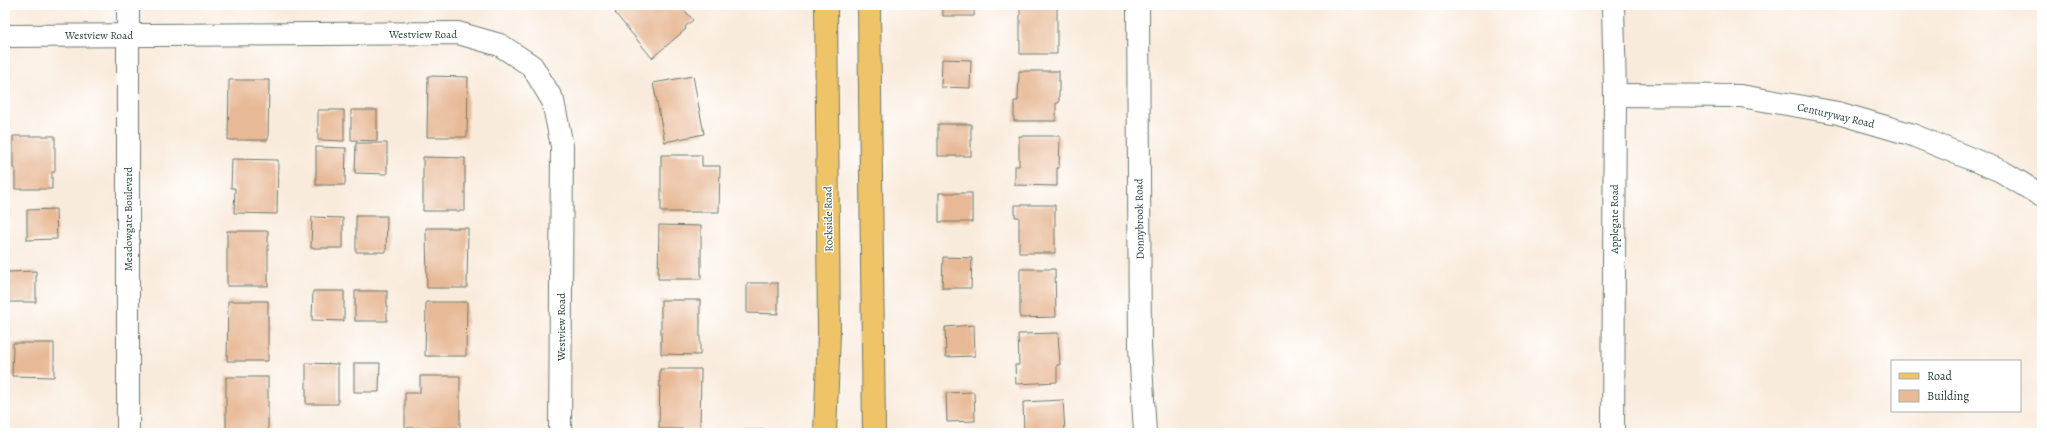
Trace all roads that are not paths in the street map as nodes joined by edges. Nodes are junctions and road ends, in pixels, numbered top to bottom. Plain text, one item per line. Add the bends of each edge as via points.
1 (128, 5) edge
2 (826, 5) edge
3 (869, 5) edge
4 (1138, 5) edge
5 (1613, 5) edge
6 (128, 35) junction
7 (5, 36) edge
8 (1615, 95) junction
9 (2042, 196) edge
10 (128, 433) edge
11 (560, 433) edge
12 (825, 433) edge
13 (874, 433) edge
14 (1145, 433) edge
15 (1612, 433) edge

1 - 6 street, Meadowgate Boulevard
2 - 12 main road, Rockside Road via 829,334
3 - 13 main road
4 - 14 street, Donnybrook Road via 1140,347
5 - 8 street, Applegate Road
6 - 7 street, Westview Road
6 - 10 street, Meadowgate Boulevard
6 - 11 street, Westview Road via 458,33 500,45 532,66 553,102 562,146
8 - 9 street, Centuryway Road via 1741,96 1838,113 1910,134 2001,171
8 - 15 street, Applegate Road

